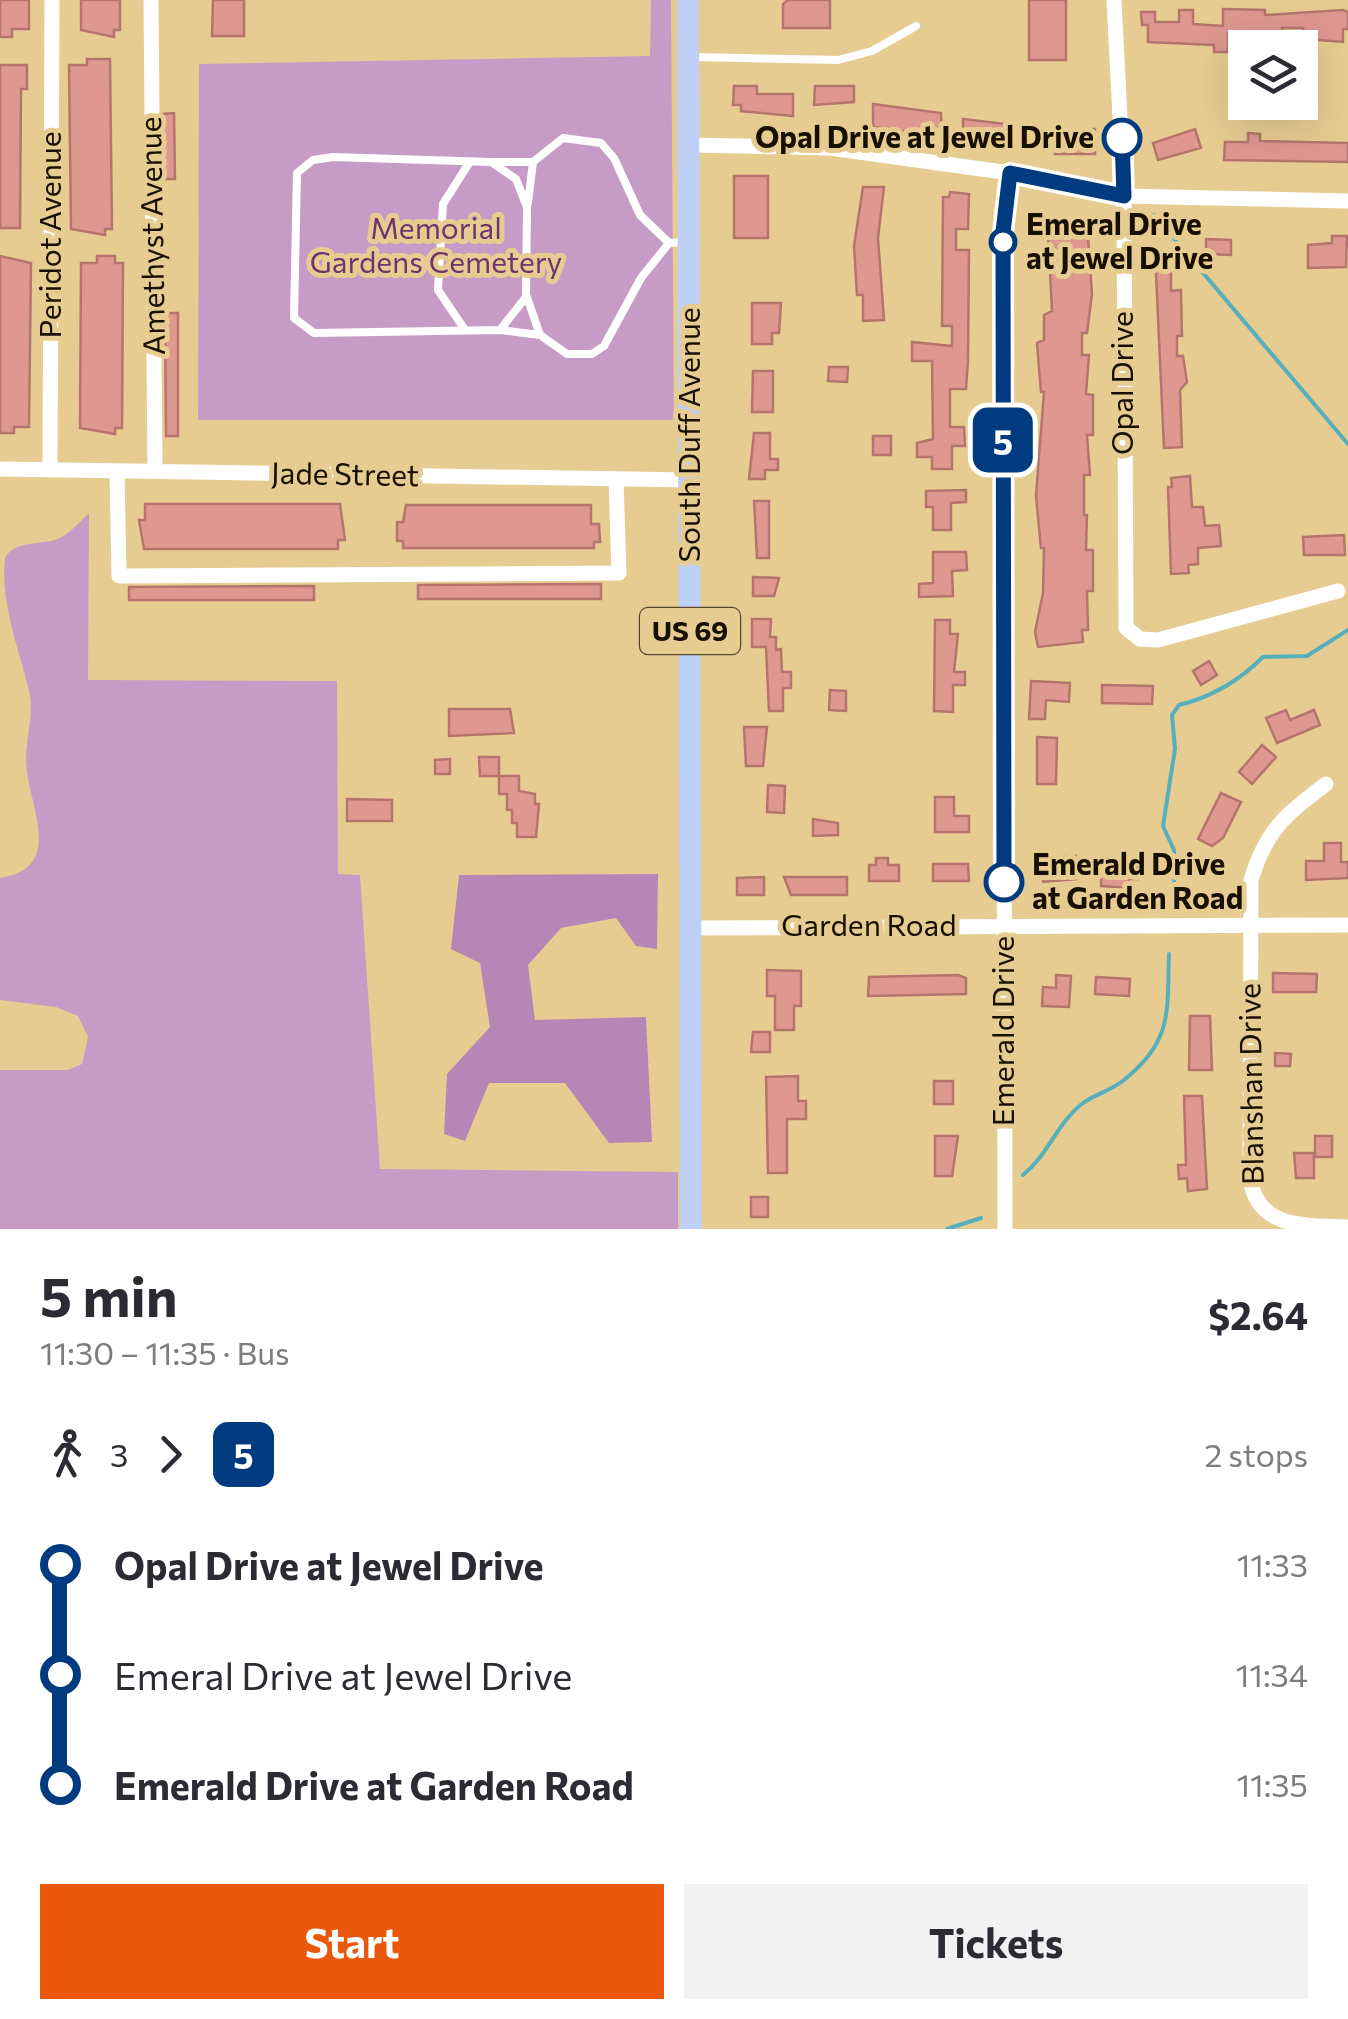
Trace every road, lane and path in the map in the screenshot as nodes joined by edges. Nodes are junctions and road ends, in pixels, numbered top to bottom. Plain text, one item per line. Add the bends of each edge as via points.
1 (52, 0) edge
2 (151, 0) edge
3 (688, 0) edge
4 (1114, 0) edge
5 (916, 26) dead end
6 (688, 57) junction
7 (689, 144) junction
8 (491, 162) junction
9 (533, 162) junction
10 (469, 163) junction
11 (1010, 173) junction
12 (1124, 196) junction
13 (1348, 200) edge
14 (527, 207) junction
15 (680, 242) junction
16 (526, 296) junction
17 (465, 330) junction
18 (500, 330) junction
19 (540, 336) junction
20 (0, 469) edge
21 (50, 470) junction
22 (117, 471) junction
23 (156, 472) junction
24 (616, 479) junction
25 (690, 480) junction
26 (1338, 591) dead end
27 (1326, 784) dead end
28 (1004, 925) junction
29 (1249, 925) junction
30 (1348, 925) edge
31 (690, 928) junction
32 (1348, 1227) edge
33 (691, 1229) edge
34 (1004, 1229) edge

1 - 21 street, Peridot Avenue
2 - 23 street, Amethyst Avenue
3 - 6 main road, South Duff Avenue / US 69
4 - 12 street, Opal Drive
5 - 6 lane via 872,51 838,60
6 - 7 main road, South Duff Avenue / US 69
7 - 11 street via 830,148
7 - 15 main road, South Duff Avenue / US 69
8 - 9 lane
8 - 10 lane
8 - 14 lane via 516,180
9 - 14 lane
9 - 15 lane via 562,138 601,143 640,214
10 - 17 lane via 443,204 438,290
10 - 17 lane via 333,157 312,160 296,172 294,318 314,333
11 - 12 street
11 - 28 street, Emerald Drive via 1003,232
12 - 13 street
12 - 26 street, Opal Drive via 1126,628 1158,640
14 - 16 lane
15 - 19 lane via 641,278 604,346 592,354 567,354
15 - 25 main road, South Duff Avenue / US 69
16 - 18 lane
16 - 19 lane
17 - 18 lane
18 - 19 lane
20 - 21 street, Jade Street
21 - 22 street, Jade Street
22 - 23 street, Jade Street
22 - 24 street via 119,576 619,573
23 - 24 street, Jade Street
24 - 25 street, Jade Street
25 - 31 main road, South Duff Avenue / US 69
27 - 29 street, Blanshan Drive via 1280,818 1261,848 1250,880
28 - 29 street, Garden Road
28 - 31 street, Garden Road
28 - 34 street, Emerald Drive
29 - 30 street, Garden Road
29 - 32 street, Blanshan Drive via 1252,1196 1274,1220
31 - 33 main road, South Duff Avenue / US 69

